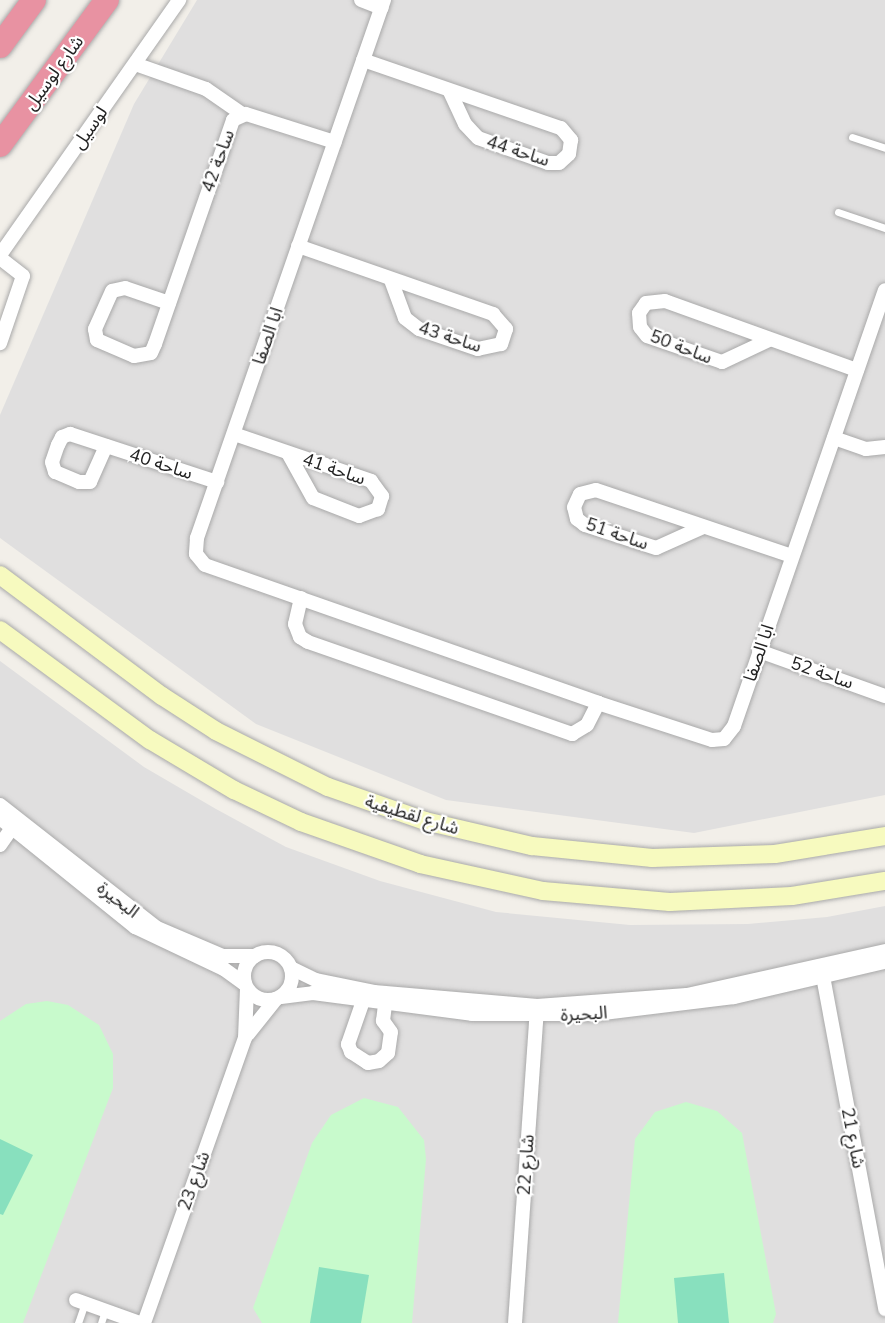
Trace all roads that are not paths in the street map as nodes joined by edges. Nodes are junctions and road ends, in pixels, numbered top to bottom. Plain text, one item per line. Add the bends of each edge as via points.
1 (34, 0) edge
2 (107, 0) edge
3 (179, 0) edge
4 (362, 0) edge
5 (383, 4) edge
6 (0, 46) edge
7 (363, 60) junction
8 (135, 64) junction
9 (450, 92) junction
10 (242, 114) junction
11 (852, 137) dead end
12 (335, 142) junction
13 (0, 144) edge
14 (885, 148) edge
15 (838, 212) dead end
16 (885, 228) edge
17 (298, 246) junction
18 (0, 257) edge
19 (391, 280) junction
20 (885, 290) edge
21 (169, 303) junction
22 (871, 330) junction
23 (885, 335) edge
24 (769, 340) junction
25 (0, 344) edge
26 (857, 370) junction
27 (234, 434) junction
28 (834, 438) junction
29 (106, 446) dead end
30 (885, 447) edge
31 (288, 453) junction
32 (217, 482) junction
33 (703, 526) junction
34 (792, 556) junction
35 (0, 569) edge
36 (0, 575) edge
37 (29, 596) junction
38 (302, 598) junction
39 (0, 630) edge
40 (759, 651) junction
41 (885, 696) edge
42 (598, 703) junction
43 (0, 805) edge
44 (0, 818) edge
45 (15, 824) junction
46 (885, 836) edge
47 (0, 845) edge
48 (885, 881) edge
49 (144, 926) junction
50 (885, 951) edge
51 (255, 956) junction
52 (885, 962) edge
53 (291, 968) junction
54 (823, 973) junction
55 (246, 986) junction
56 (278, 998) junction
57 (363, 1001) junction
58 (389, 1002) junction
59 (538, 1011) junction
60 (245, 1038) junction
61 (80, 1302) joint
62 (885, 1308) edge
63 (103, 1317) edge
64 (78, 1323) edge
65 (142, 1323) edge
66 (514, 1323) edge

1 - 6 highway
2 - 13 highway, شارع لوسيل
3 - 8 street, لوسيل
4 - 5 street, ابا الصفا
5 - 7 street, ابا الصفا
7 - 9 street, ساحة 44
7 - 12 street, ابا الصفا
8 - 10 street via 206,89
8 - 18 street, لوسيل
9 - 9 street, ساحة 44 via 465,124 478,138 548,163 559,163 569,154 571,140 561,128
10 - 12 street, ساحة 42
10 - 21 street, ساحة 42 via 230,125
11 - 14 lane
12 - 17 street, ابا الصفا
15 - 16 lane
17 - 19 street, ساحة 43
17 - 27 street, ابا الصفا
18 - 25 street, لوسيل via 23,276
19 - 19 street, ساحة 43 via 405,318 419,328 486,350 501,344 504,323 494,314
20 - 22 street, ابا الصفا
21 - 21 street, ساحة 42 via 126,288 112,291 95,329 97,340 134,356 146,356 155,344
22 - 23 street
22 - 26 street, ابا الصفا
24 - 24 street, ساحة 50 via 722,362 647,336 639,327 639,313 646,303 665,301
24 - 26 street, ساحة 50
26 - 28 street, ابا الصفا
27 - 31 street, ساحة 41
27 - 32 street, ابا الصفا
28 - 30 street via 866,449
28 - 34 street, ابا الصفا
29 - 32 street, ساحة 40
31 - 31 street, ساحة 41 via 313,498 359,516 378,509 382,496 377,485
32 - 38 street, ابا الصفا via 195,547 199,560
33 - 33 street, ساحة 51 via 656,548 585,525 577,519 574,507 580,494 596,490
33 - 34 street, ساحة 51
34 - 40 street, ابا الصفا
35 - 37 street
36 - 37 street, شارع لقطيفية
37 - 46 street, شارع لقطيفية via 162,696 244,747 328,787 425,821 532,846 652,858 775,854
38 - 42 street, ابا الصفا
38 - 42 street via 296,629 308,642 329,650 572,734 584,729
39 - 48 street via 150,740 234,790 301,822 420,864 543,891 670,902 792,896
40 - 41 street, ساحة 52
40 - 42 street, ابا الصفا via 732,731 718,741
43 - 45 street, البحيرة
44 - 45 street, البحيرة
45 - 47 street
45 - 49 street, البحيرة
49 - 51 street, البحيرة via 229,957
49 - 55 street, البحيرة via 224,969
50 - 54 street, البحيرة
51 - 53 street via 276,953
51 - 55 street via 245,968
52 - 54 street, البحيرة
53 - 56 street via 291,984
53 - 58 street, البحيرة via 324,983
54 - 59 street, البحيرة via 680,1001
54 - 62 street, شارع 21
55 - 56 street via 260,999
55 - 60 street, شارع 23
56 - 57 street, البحيرة via 313,993
56 - 60 street, شارع 23
57 - 58 street, البحيرة
57 - 58 street via 348,1044 351,1052 368,1063 379,1061 388,1053 391,1032 382,1021
58 - 59 street, البحيرة
59 - 66 street, شارع 22
60 - 65 street, شارع 23
61 - 63 street, شارع 23
61 - 64 lane
63 - 65 street, شارع 23

